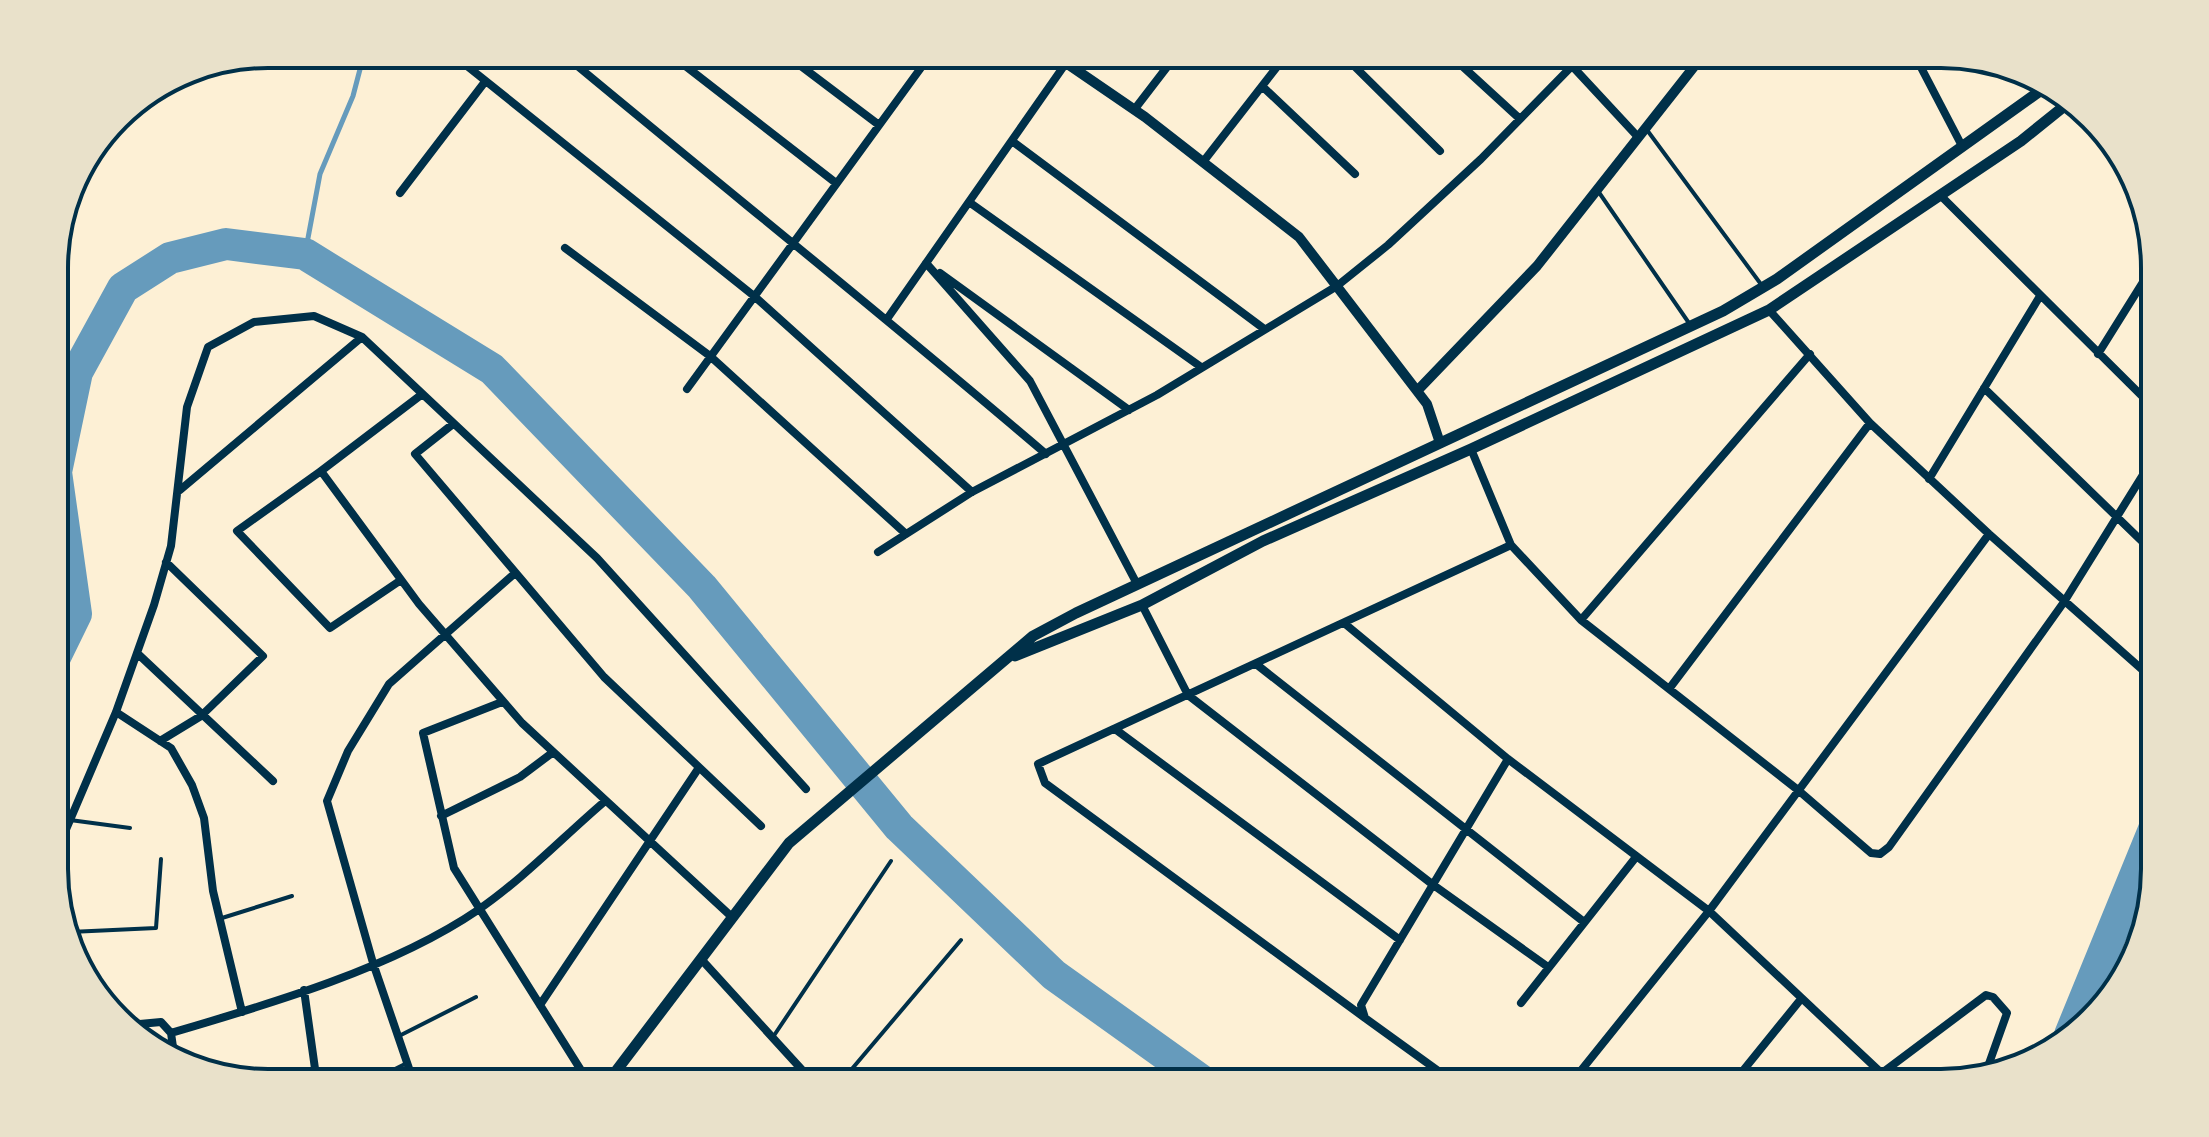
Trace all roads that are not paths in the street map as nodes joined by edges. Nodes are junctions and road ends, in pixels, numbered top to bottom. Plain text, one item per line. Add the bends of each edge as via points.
1 (467, 68) edge
2 (580, 68) edge
3 (688, 68) edge
4 (804, 68) edge
5 (920, 68) edge
6 (1063, 68) edge
7 (1073, 68) edge
8 (1166, 68) edge
9 (1276, 68) edge
10 (1356, 68) edge
11 (1464, 68) edge
12 (1570, 68) edge
13 (1572, 68) edge
14 (1693, 68) edge
15 (1921, 68) edge
16 (484, 83) junction
17 (1262, 86) junction
18 (2037, 93) edge
19 (2061, 109) edge
20 (1134, 110) junction
21 (1520, 119) junction
22 (879, 125) junction
23 (1642, 133) junction
24 (1012, 141) junction
25 (1962, 146) junction
26 (1440, 151) dead end
27 (1203, 162) junction
28 (1355, 174) dead end
29 (836, 183) junction
30 (1597, 189) junction
31 (400, 193) dead end
32 (1940, 195) junction
33 (969, 202) junction
34 (792, 244) junction
35 (565, 248) dead end
36 (926, 263) junction
37 (1337, 286) junction
38 (2141, 286) edge
39 (1763, 287) junction
40 (754, 296) junction
41 (2040, 296) junction
42 (1769, 310) junction
43 (887, 319) junction
44 (1691, 326) junction
45 (1263, 328) junction
46 (362, 337) junction
47 (1810, 354) junction
48 (2098, 354) junction
49 (710, 356) junction
50 (1201, 367) junction
51 (1984, 388) junction
52 (687, 389) dead end
53 (1418, 390) junction
54 (421, 395) junction
55 (2141, 395) edge
56 (1129, 410) junction
57 (1870, 423) junction
58 (453, 424) junction
59 (1440, 443) junction
60 (1063, 445) junction
61 (1471, 449) junction
62 (1046, 454) junction
63 (321, 471) junction
64 (2141, 478) edge
65 (1929, 479) junction
66 (180, 490) junction
67 (972, 492) junction
68 (2117, 517) junction
69 (906, 534) junction
70 (1989, 534) junction
71 (2141, 540) edge
72 (1511, 545) junction
73 (878, 552) dead end
74 (166, 562) junction
75 (514, 574) junction
76 (401, 580) junction
77 (1137, 584) junction
78 (2064, 602) junction
79 (1142, 605) junction
80 (1581, 620) junction
81 (1344, 623) junction
82 (444, 633) junction
83 (137, 653) junction
84 (1010, 658) junction
85 (1256, 664) junction
86 (2141, 669) edge
87 (1669, 689) junction
88 (1188, 695) junction
89 (502, 702) junction
90 (116, 712) junction
91 (201, 716) junction
92 (1115, 729) junction
93 (160, 741) junction
94 (552, 753) junction
95 (1508, 759) junction
96 (698, 769) junction
97 (273, 781) dead end
98 (806, 789) dead end
99 (1798, 790) junction
100 (604, 802) junction
101 (441, 816) junction
102 (70, 820) junction
103 (68, 825) edge
104 (761, 826) dead end
105 (130, 828) dead end
106 (1466, 828) junction
107 (649, 842) junction
108 (1636, 857) junction
109 (161, 859) dead end
110 (891, 861) dead end
111 (1432, 884) junction
112 (292, 896) dead end
113 (479, 909) junction
114 (1709, 911) junction
115 (733, 918) junction
116 (219, 919) junction
117 (1584, 922) junction
118 (79, 932) edge
119 (961, 940) dead end
120 (1400, 940) junction
121 (701, 959) junction
122 (373, 963) junction
123 (1548, 967) junction
124 (304, 990) junction
125 (476, 997) dead end
126 (1801, 999) junction
127 (1521, 1003) dead end
128 (540, 1005) junction
129 (242, 1012) junction
130 (1365, 1018) junction
131 (142, 1024) edge
132 (171, 1033) junction
133 (398, 1036) junction
134 (773, 1037) junction
135 (173, 1044) edge
136 (1989, 1062) edge
137 (407, 1063) junction
138 (315, 1069) edge
139 (395, 1069) edge
140 (409, 1069) edge
141 (580, 1069) edge
142 (618, 1069) edge
143 (802, 1069) edge
144 (852, 1069) edge
145 (1436, 1069) edge
146 (1582, 1069) edge
147 (1745, 1069) edge
148 (1878, 1069) edge
149 (1887, 1069) edge

1 - 16 street
2 - 34 street
3 - 29 street
4 - 22 street
5 - 22 street
6 - 24 street
7 - 20 street
8 - 20 street
9 - 17 street
10 - 26 street
11 - 21 street
12 - 21 street
13 - 23 street
14 - 23 street
15 - 25 street
16 - 31 street
16 - 40 street
17 - 27 street
17 - 28 street
18 - 25 main road
19 - 32 main road
20 - 27 street
21 - 37 street via 1388,245
22 - 29 street
23 - 30 street
23 - 39 lane
24 - 33 street
24 - 45 street
25 - 39 main road
27 - 37 street via 1299,237
29 - 34 street
30 - 44 lane
30 - 53 street via 1537,266
32 - 41 street
32 - 42 main road
33 - 36 street
33 - 50 street
34 - 40 street
34 - 43 street
35 - 49 street
36 - 43 street
36 - 56 street
36 - 60 street via 1030,381
37 - 45 street
37 - 53 street
38 - 48 street
39 - 44 main road
40 - 49 street
40 - 67 street
41 - 48 street
41 - 51 street
42 - 47 street
42 - 61 main road
43 - 62 street
44 - 59 main road
45 - 50 street
46 - 54 street
46 - 66 street
46 - 66 street via 314,316 254,322 208,347 187,407
47 - 57 street
47 - 80 street
48 - 55 street
49 - 52 street
49 - 69 street
50 - 56 street
51 - 65 street
51 - 68 street
53 - 59 street
54 - 58 street
54 - 63 street
56 - 60 street
57 - 65 street
57 - 87 street
58 - 75 street via 415,454
58 - 98 street via 597,558
59 - 77 main road
60 - 62 street
60 - 77 street
61 - 72 street
61 - 79 main road via 1263,541
62 - 67 street
63 - 76 street
63 - 76 street via 237,531 330,628
64 - 68 street
65 - 70 street
66 - 74 street
67 - 69 street
68 - 71 street
68 - 78 street
69 - 73 street
70 - 78 street
70 - 99 street
72 - 80 street
72 - 81 street
74 - 83 street
74 - 91 street via 263,656
75 - 82 street
75 - 96 street via 604,677
76 - 82 street
77 - 84 main road via 1033,636
78 - 86 street
78 - 99 street via 1880,854 1871,853
79 - 84 main road
79 - 88 street
80 - 87 street
81 - 85 street
81 - 95 street
82 - 89 street
82 - 122 street via 389,684 348,751 327,801
83 - 90 street
83 - 91 street
84 - 115 main road via 789,843
85 - 88 street
85 - 106 street
87 - 99 street
88 - 92 street
88 - 111 street
89 - 94 street
89 - 101 street via 423,733
90 - 93 street
90 - 102 street
91 - 93 street
91 - 97 street
92 - 120 street
92 - 130 street via 1038,764 1045,783
93 - 116 street via 184,765 204,818
94 - 100 street
94 - 101 street via 520,777
95 - 106 street
95 - 108 street
96 - 104 street
96 - 107 street
99 - 114 street
100 - 107 street
100 - 113 street
101 - 113 street via 454,868
102 - 103 street
102 - 105 lane
106 - 111 street
106 - 117 street
107 - 115 street
107 - 128 street
108 - 114 street
108 - 117 street
109 - 118 lane via 156,928
110 - 134 lane
111 - 120 street
111 - 123 street
112 - 116 lane
113 - 122 street
113 - 128 street
114 - 126 street
114 - 146 street
115 - 121 main road
116 - 129 street
117 - 123 street
119 - 144 lane
120 - 130 street via 1361,1005
121 - 134 street
121 - 142 main road
122 - 124 street
122 - 133 street
123 - 127 street
124 - 129 street
124 - 138 street
125 - 133 lane
126 - 147 street
126 - 148 street
128 - 141 street
129 - 132 street
130 - 145 street
131 - 132 street via 161,1022
132 - 135 street
133 - 137 street
134 - 143 street
136 - 149 street via 2007,1013 1986,995
137 - 139 lane
137 - 140 street

